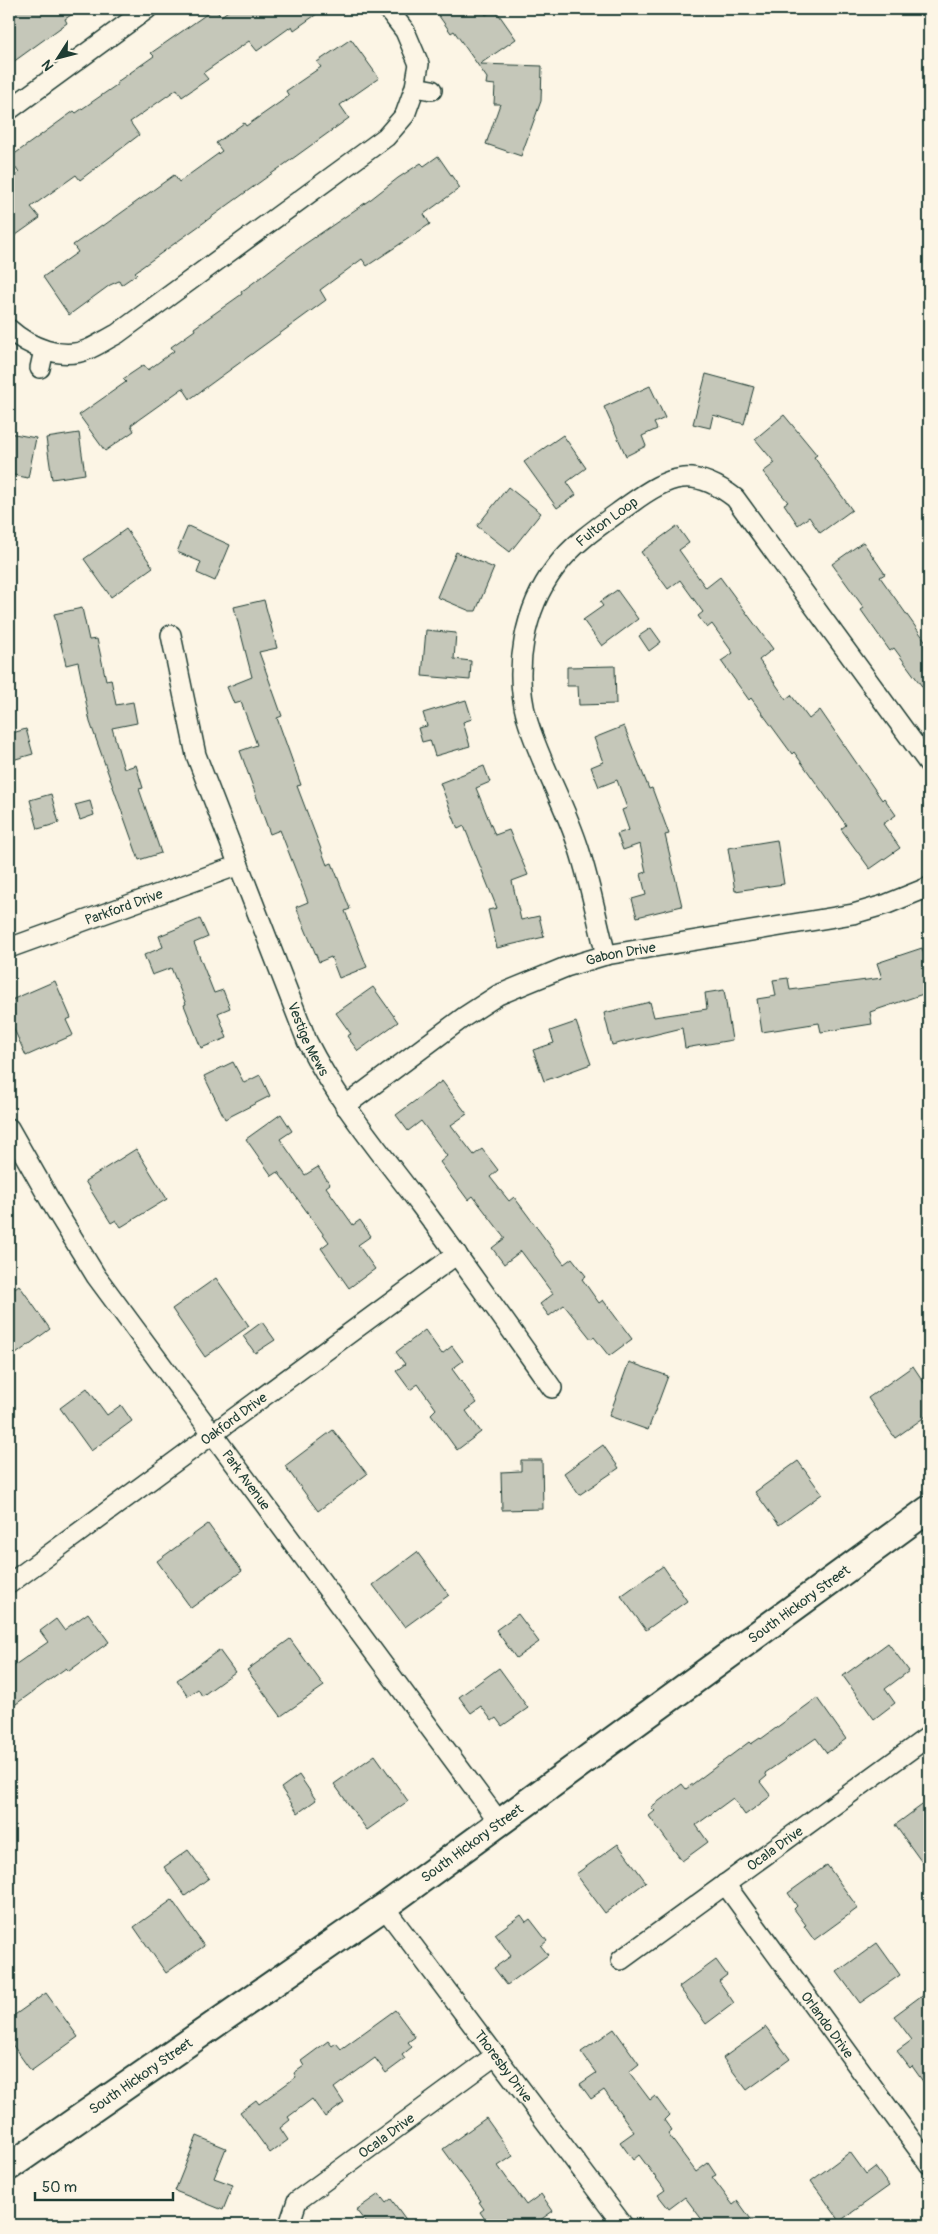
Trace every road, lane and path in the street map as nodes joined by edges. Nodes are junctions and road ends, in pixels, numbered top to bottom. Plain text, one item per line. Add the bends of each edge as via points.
1 (147, 9) edge
2 (388, 9) edge
3 (9, 110) edge
4 (9, 329) edge
5 (171, 635) dead end
6 (929, 764) edge
7 (239, 865) junction
8 (929, 887) edge
9 (9, 948) edge
10 (606, 955) junction
11 (345, 1106) junction
12 (9, 1128) edge
13 (457, 1254) junction
14 (552, 1388) dead end
15 (214, 1433) junction
16 (929, 1509) edge
17 (9, 1584) edge
18 (929, 1736) edge
19 (500, 1823) junction
20 (725, 1884) junction
21 (384, 1907) junction
22 (621, 1960) dead end
23 (496, 2055) junction
24 (929, 2164) edge
25 (9, 2167) edge
26 (289, 2225) edge
27 (623, 2225) edge

1 - 3 street
2 - 4 street via 405,31 420,64 424,89 386,137 117,334 87,350 42,359
5 - 7 street, Vestige Mews via 196,755
6 - 10 street, Fulton Loop via 735,498 718,485 697,478 674,479 649,490 581,541 556,568 538,598 525,633 521,677 527,718 579,848
7 - 9 street, Parkford Drive
7 - 11 street, Vestige Mews via 306,1041 322,1073
8 - 10 street, Gabon Drive via 853,914
10 - 11 street, Gabon Drive via 566,967 498,995
11 - 13 street, Vestige Mews
12 - 15 street, Park Avenue via 96,1276
13 - 14 street, Vestige Mews
13 - 15 street, Oakford Drive
15 - 17 street, Oakford Drive
15 - 19 street, Park Avenue
16 - 19 street, South Hickory Street
18 - 20 street, Ocala Drive
19 - 21 street, South Hickory Street
20 - 22 street, Ocala Drive
20 - 24 street, Orlando Drive
21 - 23 street, Thoresby Drive
21 - 25 street, South Hickory Street
23 - 26 street, Ocala Drive via 297,2201
23 - 27 street, Thoresby Drive

